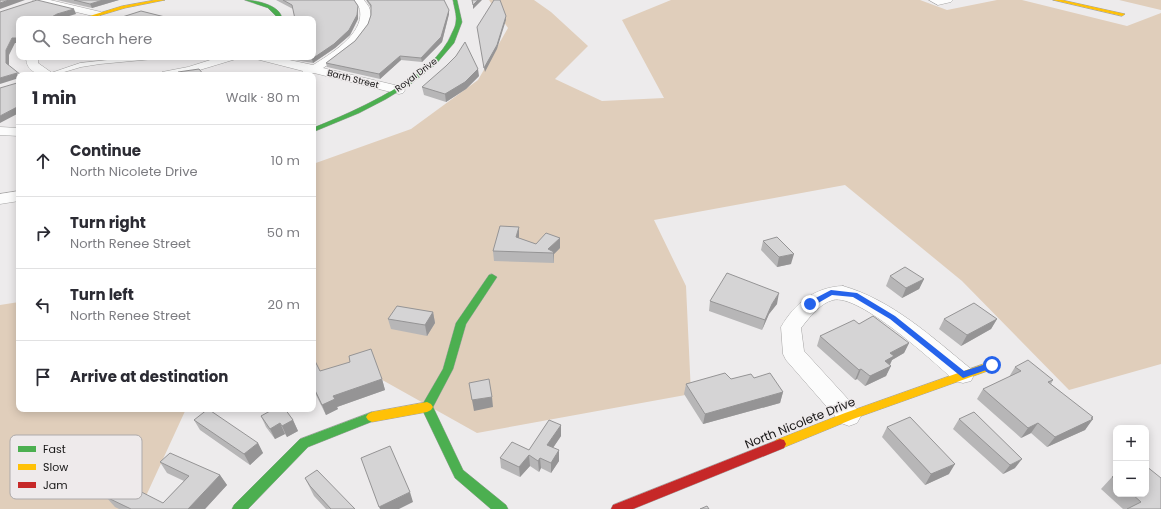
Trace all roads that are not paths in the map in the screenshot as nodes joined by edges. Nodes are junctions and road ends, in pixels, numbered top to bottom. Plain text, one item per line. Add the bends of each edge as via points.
1 (38, 0) edge
2 (163, 0) edge
3 (247, 0) edge
4 (359, 0) edge
5 (455, 0) edge
6 (934, 0) edge
7 (948, 0) edge
8 (1055, 0) edge
9 (26, 4) edge
10 (97, 14) junction
11 (1122, 14) dead end
12 (91, 16) edge
13 (279, 16) edge
14 (32, 60) edge
15 (121, 60) edge
16 (222, 60) edge
17 (274, 60) edge
18 (314, 69) junction
19 (43, 72) edge
20 (59, 72) edge
21 (180, 72) edge
22 (307, 72) edge
23 (399, 90) junction
24 (316, 129) edge
25 (0, 131) edge
26 (16, 132) edge
27 (16, 196) edge
28 (0, 199) edge
29 (492, 277) dead end
30 (992, 365) dead end
31 (963, 375) junction
32 (427, 407) junction
33 (849, 416) junction
34 (239, 509) edge
35 (501, 509) edge
36 (618, 509) edge

1 - 9 street
1 - 10 street
2 - 10 street
3 - 13 street via 270,7
4 - 18 street via 366,17 360,33 343,50
5 - 23 street, Royal Drive via 459,7 458,32 440,58
6 - 7 street
8 - 11 street
10 - 12 street
14 - 19 street via 32,65
15 - 20 lane via 100,62
16 - 21 street
17 - 18 street, Barth Street
18 - 22 street
18 - 23 street, Barth Street
23 - 24 street, Royal Drive via 335,123
25 - 26 street
27 - 28 street
29 - 32 street via 461,323 448,369
30 - 31 street, North Nicolete Drive
31 - 33 street, North Nicolete Drive
31 - 33 street via 893,318 855,295 831,292 810,304 791,327 794,354
32 - 34 street via 375,416 304,443
32 - 35 street via 459,474
33 - 36 street, North Nicolete Drive

